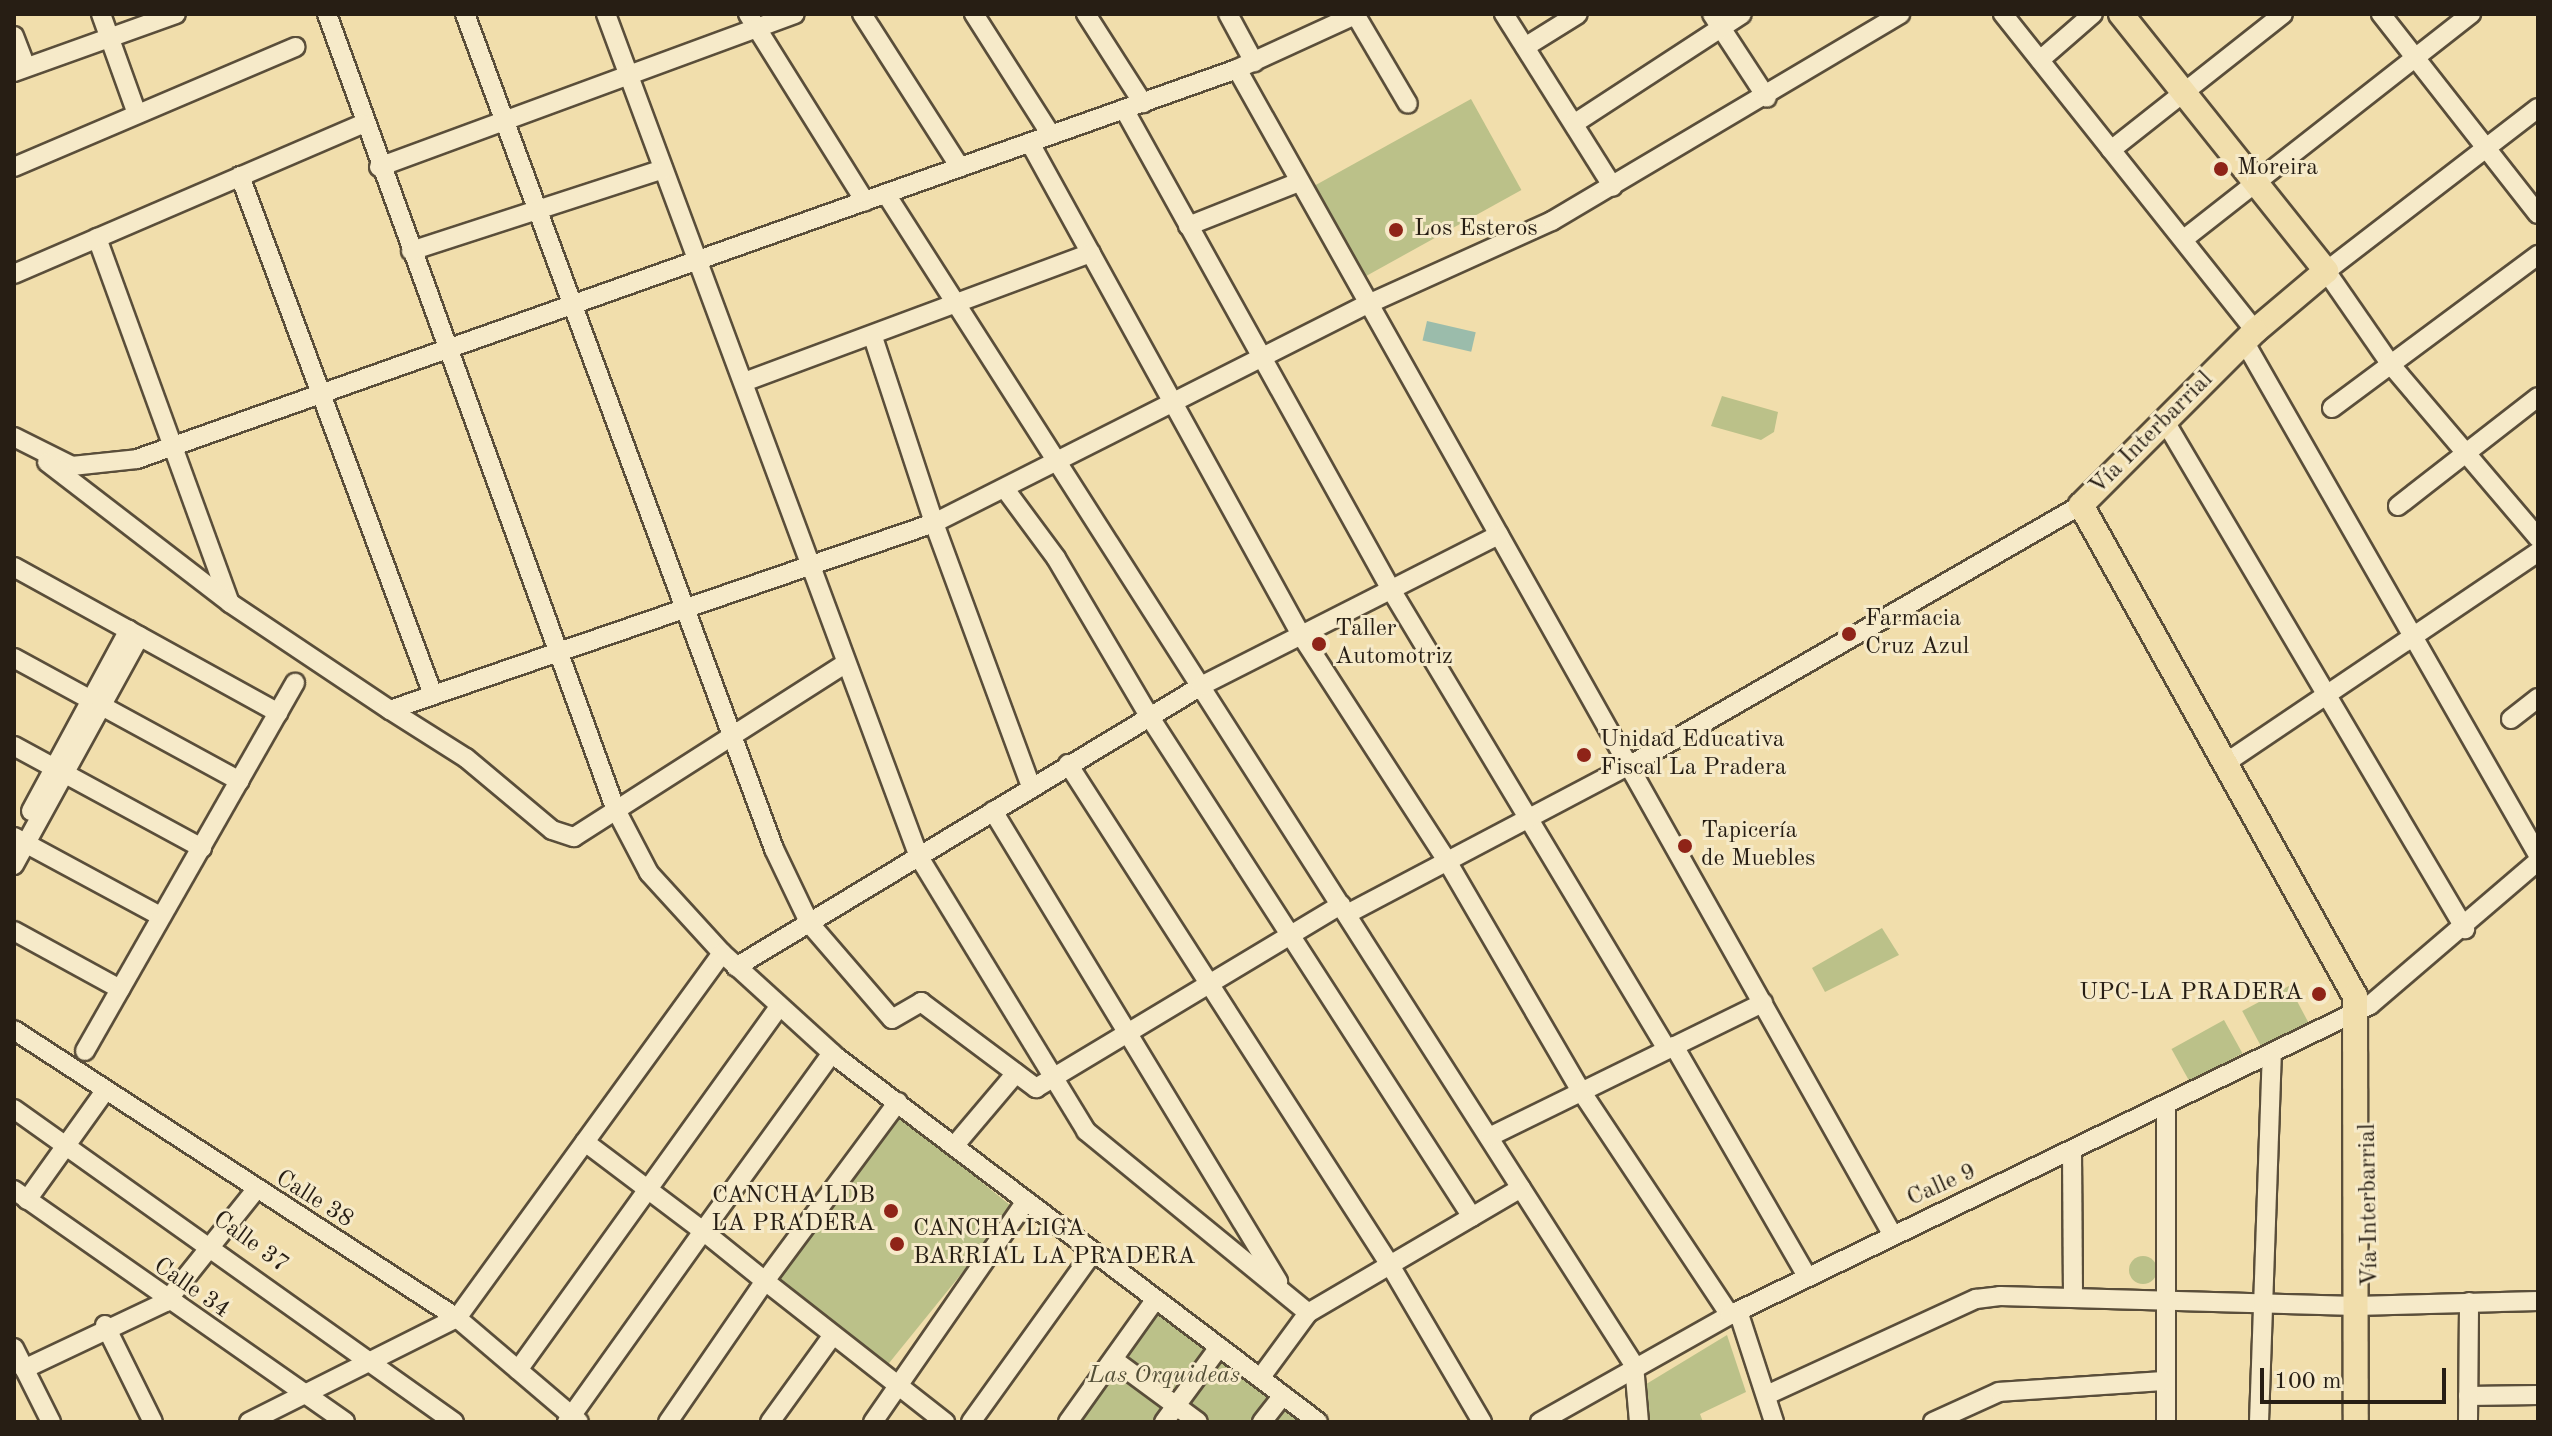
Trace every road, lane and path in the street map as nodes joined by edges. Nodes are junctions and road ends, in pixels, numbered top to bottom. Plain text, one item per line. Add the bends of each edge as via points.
1 (101, 14) edge
2 (176, 14) edge
3 (327, 14) edge
4 (465, 14) edge
5 (606, 14) edge
6 (795, 14) edge
7 (862, 14) edge
8 (974, 14) edge
9 (1086, 14) edge
10 (1228, 14) edge
11 (1356, 14) edge
12 (1504, 14) edge
13 (1578, 14) edge
14 (1742, 14) edge
15 (1900, 14) edge
16 (2003, 14) edge
17 (2093, 14) edge
18 (2121, 14) edge
19 (2283, 14) edge
20 (2381, 14) edge
21 (2471, 14) edge
22 (1716, 21) edge
23 (752, 22) edge
24 (14, 36) edge
25 (111, 39) junction
26 (296, 47) dead end
27 (1525, 47) junction
28 (2414, 57) junction
29 (2040, 60) junction
30 (1246, 66) junction
31 (20, 69) edge
32 (627, 72) junction
33 (2184, 94) junction
34 (1767, 98) junction
35 (1143, 103) junction
36 (1408, 104) dead end
37 (2538, 108) edge
38 (1124, 109) junction
39 (137, 114) junction
40 (506, 119) junction
41 (1575, 123) junction
42 (362, 124) junction
43 (1051, 135) junction
44 (1030, 143) junction
45 (2485, 147) junction
46 (2111, 150) junction
47 (14, 167) edge
48 (379, 167) junction
49 (960, 167) junction
50 (663, 169) junction
51 (240, 176) junction
52 (1299, 182) junction
53 (2255, 182) junction
54 (1613, 187) junction
55 (886, 194) junction
56 (865, 201) junction
57 (537, 211) junction
58 (2538, 214) edge
59 (1188, 226) junction
60 (97, 238) junction
61 (2184, 239) junction
62 (411, 251) junction
63 (1091, 253) junction
64 (2538, 255) edge
65 (694, 261) junction
66 (2326, 271) junction
67 (14, 274) edge
68 (570, 304) junction
69 (1368, 304) junction
70 (956, 305) junction
71 (2249, 336) junction
72 (873, 337) junction
73 (443, 348) junction
74 (1263, 359) junction
75 (2391, 365) junction
76 (744, 382) junction
77 (318, 392) junction
78 (2538, 397) edge
79 (1176, 404) junction
80 (2332, 408) dead end
81 (2166, 423) junction
82 (14, 437) edge
83 (173, 444) junction
84 (32, 450) junction
85 (2463, 453) junction
86 (1054, 464) junction
87 (1005, 489) junction
88 (2081, 505) junction
89 (2398, 506) dead end
90 (934, 523) junction
91 (1499, 535) junction
92 (2538, 538) edge
93 (2538, 552) edge
94 (810, 565) junction
95 (14, 567) edge
96 (1393, 593) junction
97 (230, 603) junction
98 (685, 608) junction
99 (134, 633) junction
100 (1301, 635) junction
101 (2413, 635) junction
102 (557, 651) junction
103 (14, 658) edge
104 (844, 664) junction
105 (295, 683) dead end
106 (1201, 686) junction
107 (2326, 690) junction
108 (432, 692) junction
109 (2538, 698) edge
110 (96, 703) junction
111 (390, 710) junction
112 (278, 713) junction
113 (1149, 716) junction
114 (2511, 719) dead end
115 (728, 733) junction
116 (14, 746) edge
117 (1068, 764) junction
118 (1632, 764) junction
119 (2224, 764) junction
120 (61, 771) junction
121 (240, 781) junction
122 (1031, 787) junction
123 (615, 808) junction
124 (993, 811) junction
125 (1532, 817) junction
126 (17, 840) edge
127 (202, 848) junction
128 (919, 857) junction
129 (2538, 858) edge
130 (1447, 861) junction
131 (14, 865) edge
132 (1344, 909) junction
133 (160, 916) junction
134 (810, 924) junction
135 (2465, 929) junction
136 (14, 931) edge
137 (1292, 934) junction
138 (722, 953) junction
139 (736, 967) junction
140 (1209, 983) junction
141 (120, 989) junction
142 (1763, 1003) junction
143 (2359, 1005) junction
144 (780, 1006) junction
145 (14, 1030) edge
146 (1128, 1032) junction
147 (1670, 1048) junction
148 (85, 1051) dead end
149 (832, 1053) junction
150 (2272, 1057) junction
151 (1016, 1073) junction
152 (1054, 1078) junction
153 (1581, 1091) junction
154 (103, 1094) junction
155 (898, 1102) junction
156 (2166, 1106) junction
157 (14, 1109) edge
158 (1491, 1136) junction
159 (585, 1142) junction
160 (67, 1144) junction
161 (955, 1145) junction
162 (2072, 1152) junction
163 (1521, 1188) junction
164 (648, 1190) junction
165 (255, 1191) junction
166 (20, 1195) edge
167 (1026, 1201) junction
168 (1472, 1217) junction
169 (703, 1231) junction
170 (1892, 1234) junction
171 (215, 1246) junction
172 (1093, 1252) junction
173 (1390, 1265) junction
174 (1807, 1276) junction
175 (765, 1281) junction
176 (1282, 1287) junction
177 (2073, 1294) junction
178 (1155, 1300) junction
179 (2163, 1301) junction
180 (2538, 1301) edge
181 (166, 1302) junction
182 (2469, 1302) junction
183 (2261, 1304) junction
184 (2364, 1305) junction
185 (1308, 1313) junction
186 (1734, 1313) junction
187 (457, 1318) junction
188 (105, 1325) junction
189 (833, 1335) junction
190 (1219, 1347) junction
191 (14, 1348) edge
192 (1114, 1360) junction
193 (371, 1361) junction
194 (1634, 1365) junction
195 (24, 1369) junction
196 (518, 1370) junction
197 (1261, 1377) junction
198 (2166, 1381) junction
199 (899, 1387) junction
200 (1769, 1394) junction
201 (305, 1395) junction
202 (1283, 1395) junction
203 (2538, 1395) edge
204 (2468, 1396) junction
205 (1176, 1406) junction
206 (259, 1419) edge
207 (573, 1420) edge
208 (51, 1422) edge
209 (153, 1422) edge
210 (345, 1422) edge
211 (454, 1422) edge
212 (668, 1422) edge
213 (770, 1422) edge
214 (873, 1422) edge
215 (945, 1422) edge
216 (971, 1422) edge
217 (1068, 1422) edge
218 (1164, 1422) edge
219 (1198, 1422) edge
220 (1262, 1422) edge
221 (1318, 1422) edge
222 (1482, 1422) edge
223 (1540, 1422) edge
224 (1639, 1422) edge
225 (1774, 1422) edge
226 (1933, 1422) edge
227 (2166, 1422) edge
228 (2259, 1422) edge
229 (2356, 1422) edge
230 (2372, 1422) edge
231 (2468, 1422) edge

1 - 25 street
2 - 25 street
3 - 42 street
4 - 40 street
5 - 32 street
6 - 23 street
7 - 49 street
8 - 43 street
9 - 35 street
10 - 30 street
11 - 30 street
11 - 36 street
12 - 27 street
13 - 27 street
14 - 22 street
15 - 34 street
16 - 29 street
17 - 29 street
18 - 33 main road
19 - 33 street
20 - 28 street
21 - 28 street
22 - 34 street
22 - 41 street
23 - 32 street
23 - 56 street
24 - 31 street
25 - 31 street
25 - 39 street
26 - 39 street
27 - 41 street
28 - 45 street
28 - 53 street
29 - 46 street
30 - 35 street
30 - 52 street
32 - 40 street
32 - 50 street
33 - 46 street
33 - 53 main road
34 - 54 street
35 - 38 street
37 - 45 street
38 - 43 street
38 - 59 street
39 - 47 street
40 - 48 street
40 - 57 street
41 - 54 street
42 - 48 street
42 - 51 street
43 - 44 street
44 - 49 street
44 - 63 street
45 - 58 street
45 - 66 street
46 - 61 street
48 - 62 street
49 - 55 street
50 - 57 street
50 - 65 street
51 - 60 street
51 - 77 street
52 - 59 street
52 - 69 street
53 - 61 street
53 - 66 main road
54 - 69 street
55 - 56 street
55 - 70 street
56 - 65 street
57 - 62 street
57 - 68 street
59 - 74 street
60 - 67 street
60 - 83 street
61 - 71 street
62 - 73 street
63 - 70 street
63 - 79 street
64 - 75 street
65 - 68 street
65 - 76 street
66 - 71 main road, Vía Interbarrial
66 - 75 street
68 - 73 street
68 - 98 street
69 - 74 street
69 - 91 street
70 - 72 street
70 - 86 street
71 - 81 main road, Vía Interbarrial
71 - 101 street
72 - 76 street
72 - 90 street
73 - 77 street
73 - 102 street
74 - 79 street
74 - 96 street
75 - 80 street
75 - 85 street
76 - 94 street
77 - 83 street
77 - 108 street
78 - 85 street
79 - 86 street
79 - 100 street
81 - 88 main road, Vía Interbarrial
81 - 107 street
82 - 84 street
83 - 84 street via 91,469
83 - 97 street
84 - 97 street
85 - 89 street
85 - 92 street
86 - 87 street
86 - 106 street
87 - 90 street
87 - 113 street via 1056,558
88 - 118 street
88 - 119 main road, Vía Interbarrial
90 - 94 street
90 - 122 street
91 - 96 street
91 - 118 street
93 - 101 street
94 - 98 street
94 - 104 street
95 - 99 street
96 - 100 street
96 - 125 street
97 - 111 street
98 - 102 street
98 - 115 street
99 - 110 street
99 - 112 street
100 - 106 street
100 - 130 street
101 - 107 street
101 - 129 street
102 - 108 street
102 - 123 street
103 - 110 street
104 - 115 street
104 - 128 street
105 - 112 street
106 - 113 street
106 - 132 street
107 - 119 street
107 - 135 street
108 - 111 street
109 - 114 street
110 - 120 street
110 - 121 street
111 - 123 street via 466,758 562,836 583,832
112 - 121 street
113 - 117 street
113 - 137 street
115 - 123 street
115 - 134 street
116 - 120 street
117 - 122 street
117 - 140 street
118 - 125 street
118 - 142 street
119 - 143 main road, Vía Interbarrial
120 - 126 street
120 - 127 street
121 - 127 street
122 - 124 street
123 - 138 street via 665,894
124 - 128 street
124 - 146 street
125 - 130 street
125 - 147 street
126 - 131 street
126 - 133 street
127 - 133 street
128 - 134 street
128 - 152 street
129 - 135 street, Calle 9
130 - 132 street
130 - 153 street
132 - 137 street
132 - 158 street
133 - 141 street
134 - 139 street
134 - 151 street via 892,1019 921,1002
135 - 143 street, Calle 9
136 - 141 street
137 - 140 street
137 - 168 street
138 - 139 street
138 - 159 street
139 - 144 street
140 - 146 street
140 - 173 street
141 - 148 street
142 - 147 street
142 - 170 street
143 - 150 street, Calle 9
143 - 184 main road, Vía Interbarrial
144 - 149 street
144 - 164 street
145 - 154 street, Calle 38
146 - 152 street
146 - 176 street
147 - 153 street
147 - 174 street
149 - 155 street
149 - 169 street
150 - 156 street, Calle 9
150 - 183 street
151 - 152 street via 1036,1088
151 - 161 street
152 - 176 street via 1086,1131
153 - 158 street
153 - 186 street
154 - 160 street
154 - 165 street, Calle 38
155 - 161 street
155 - 175 street
156 - 162 street, Calle 9
156 - 179 street
157 - 160 street, Calle 37
158 - 163 street
159 - 164 street
159 - 187 street
160 - 166 street
160 - 171 street, Calle 37
161 - 167 street
162 - 170 street, Calle 9
162 - 177 street
163 - 168 street
163 - 194 street
164 - 169 street
164 - 196 street
165 - 171 street
165 - 187 street, Calle 38
166 - 181 street, Calle 34
167 - 172 street
167 - 199 street
168 - 173 street
169 - 175 street
169 - 207 street
170 - 174 street, Calle 9
171 - 181 street
171 - 193 street, Calle 37
172 - 178 street
172 - 216 street
173 - 185 street
173 - 222 street
174 - 186 street, Calle 9
175 - 189 street
175 - 212 street
176 - 185 street
177 - 179 street
177 - 200 street via 1976,1299
178 - 190 street
178 - 192 street
179 - 183 street
179 - 198 street
180 - 182 street
181 - 188 street
181 - 201 street, Calle 34
182 - 184 street
182 - 204 street
183 - 184 street
183 - 228 street
184 - 229 main road, Vía Interbarrial
184 - 230 main road, Vía Interbarrial
185 - 197 street
186 - 194 street, Calle 9
186 - 200 street
187 - 193 street
187 - 196 street, Calle 38
188 - 195 street
188 - 209 street
189 - 199 street
189 - 213 street
190 - 197 street
190 - 205 street
191 - 195 street
192 - 205 street
192 - 217 street
193 - 201 street
193 - 211 street, Calle 37
194 - 223 street, Calle 9
194 - 224 street
195 - 208 street
196 - 207 street, Calle 38
197 - 202 street
198 - 226 street via 1999,1392
198 - 227 street
199 - 214 street
199 - 215 street
200 - 225 street
201 - 206 street
201 - 210 street, Calle 34
202 - 220 street
202 - 221 street
203 - 204 street
204 - 231 street
205 - 218 street
205 - 219 street

